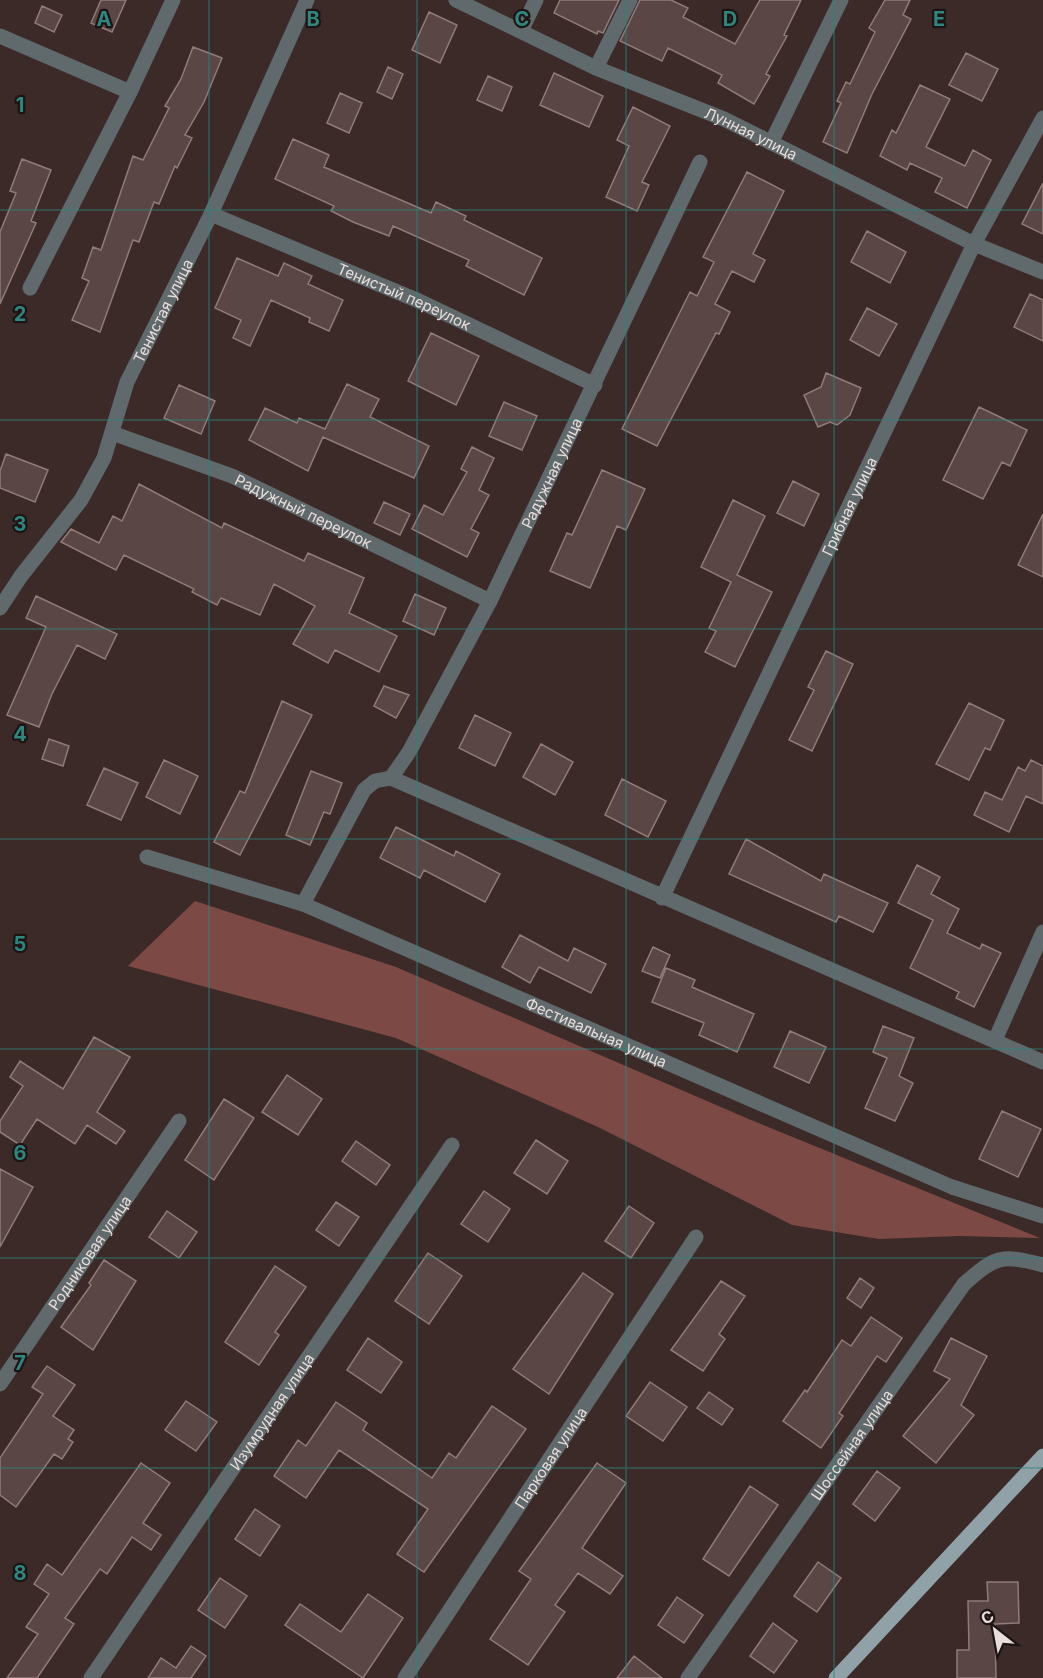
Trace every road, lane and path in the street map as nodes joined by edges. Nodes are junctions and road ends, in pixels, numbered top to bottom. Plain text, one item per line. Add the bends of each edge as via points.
1 (173, 0) edge
2 (307, 0) edge
3 (456, 0) edge
4 (536, 0) edge
5 (630, 0) edge
6 (841, 0) edge
7 (521, 32) junction
8 (0, 36) edge
9 (596, 69) junction
10 (130, 92) junction
11 (1043, 118) edge
12 (771, 142) junction
13 (700, 162) dead end
14 (211, 214) junction
15 (975, 244) junction
16 (1043, 272) edge
17 (30, 288) dead end
18 (595, 385) junction
19 (112, 433) junction
20 (490, 602) junction
21 (0, 608) edge
22 (391, 778) junction
23 (147, 857) dead end
24 (662, 898) junction
25 (303, 904) junction
26 (1043, 932) edge
27 (995, 1040) junction
28 (1043, 1062) edge
29 (179, 1121) dead end
30 (452, 1145) dead end
31 (1043, 1216) edge
32 (696, 1237) dead end
33 (1043, 1265) edge
34 (0, 1384) edge
35 (1043, 1456) edge
36 (91, 1678) edge
37 (405, 1678) edge
38 (688, 1678) edge
39 (836, 1678) edge

1 - 10 street
2 - 14 street, Тенистая улица
3 - 7 street, Лунная улица
4 - 7 street
5 - 9 street
6 - 12 street
7 - 9 street, Лунная улица
8 - 10 street
9 - 12 street, Лунная улица via 724,119
10 - 17 street
11 - 15 street, Грибная улица
12 - 15 street, Лунная улица
13 - 18 street, Радужная улица
14 - 18 street, Тенистый переулок via 419,301
14 - 19 street, Тенистая улица via 127,382
15 - 16 street, Лунная улица
15 - 24 street, Грибная улица
18 - 20 street, Радужная улица
19 - 20 street, Радужный переулок via 232,476
19 - 21 street, Тенистая улица via 104,458 81,500
20 - 22 street, Радужная улица
22 - 24 street
22 - 25 street via 375,781 364,790
23 - 25 street, Фестивальная улица
24 - 27 street
25 - 31 street, Фестивальная улица via 952,1187
26 - 27 street
27 - 28 street
29 - 34 street, Родниковая улица
30 - 36 street, Изумрудная улица
32 - 37 street, Парковая улица
33 - 38 street, Шоссейная улица via 1016,1258 990,1262 964,1284
35 - 39 main road

